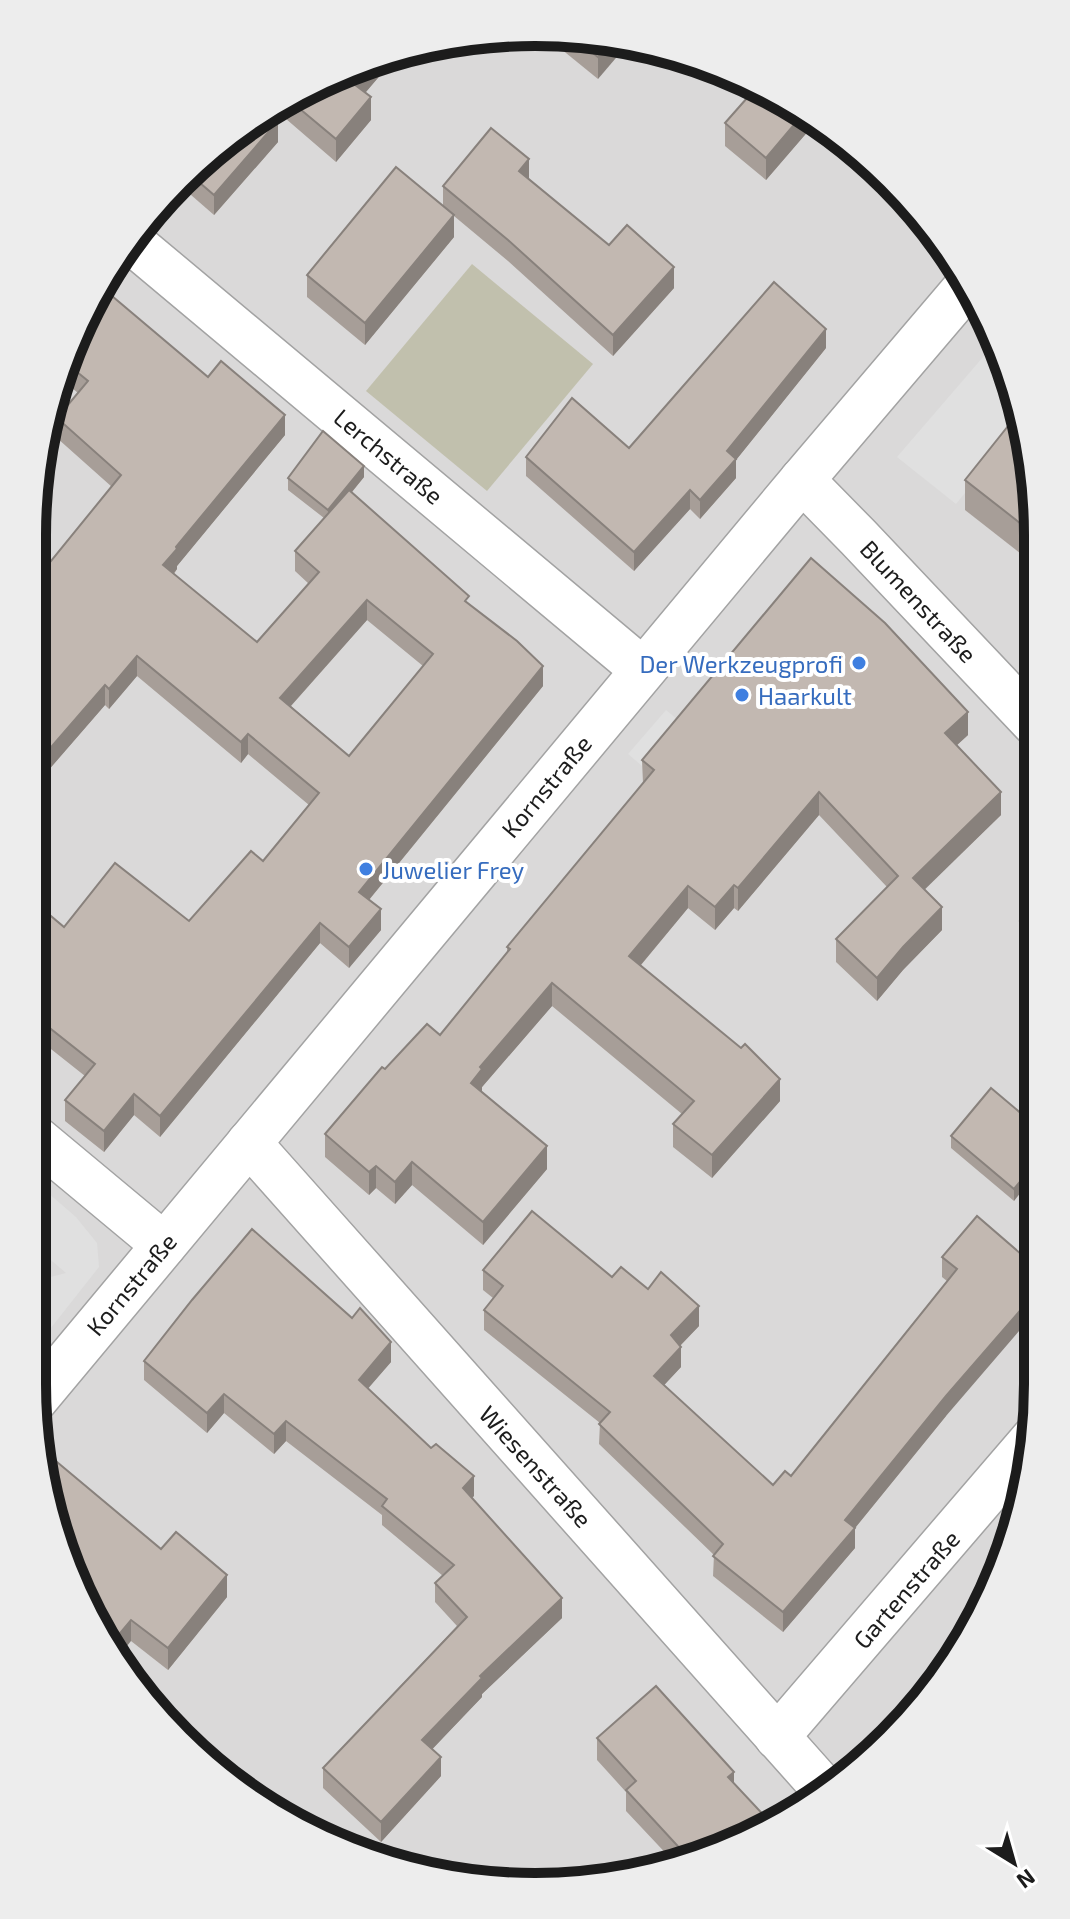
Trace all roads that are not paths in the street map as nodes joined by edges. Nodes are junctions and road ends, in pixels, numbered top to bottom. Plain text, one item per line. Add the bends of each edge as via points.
1 (139, 248) edge
2 (960, 294) edge
3 (802, 480) junction
4 (643, 670) junction
5 (1024, 712) edge
6 (249, 1143) junction
7 (46, 1147) edge
8 (164, 1245) junction
9 (46, 1387) edge
10 (1019, 1456) edge
11 (777, 1737) junction
12 (818, 1783) edge

1 - 4 street, Lerchstraße
2 - 3 street, Kornstraße
3 - 4 street, Kornstraße
3 - 5 street, Blumenstraße
4 - 6 street, Kornstraße
6 - 8 street, Kornstraße
6 - 11 street, Wiesenstraße
7 - 8 street
8 - 9 street, Kornstraße
10 - 11 street, Gartenstraße
11 - 12 street, Wiesenstraße

